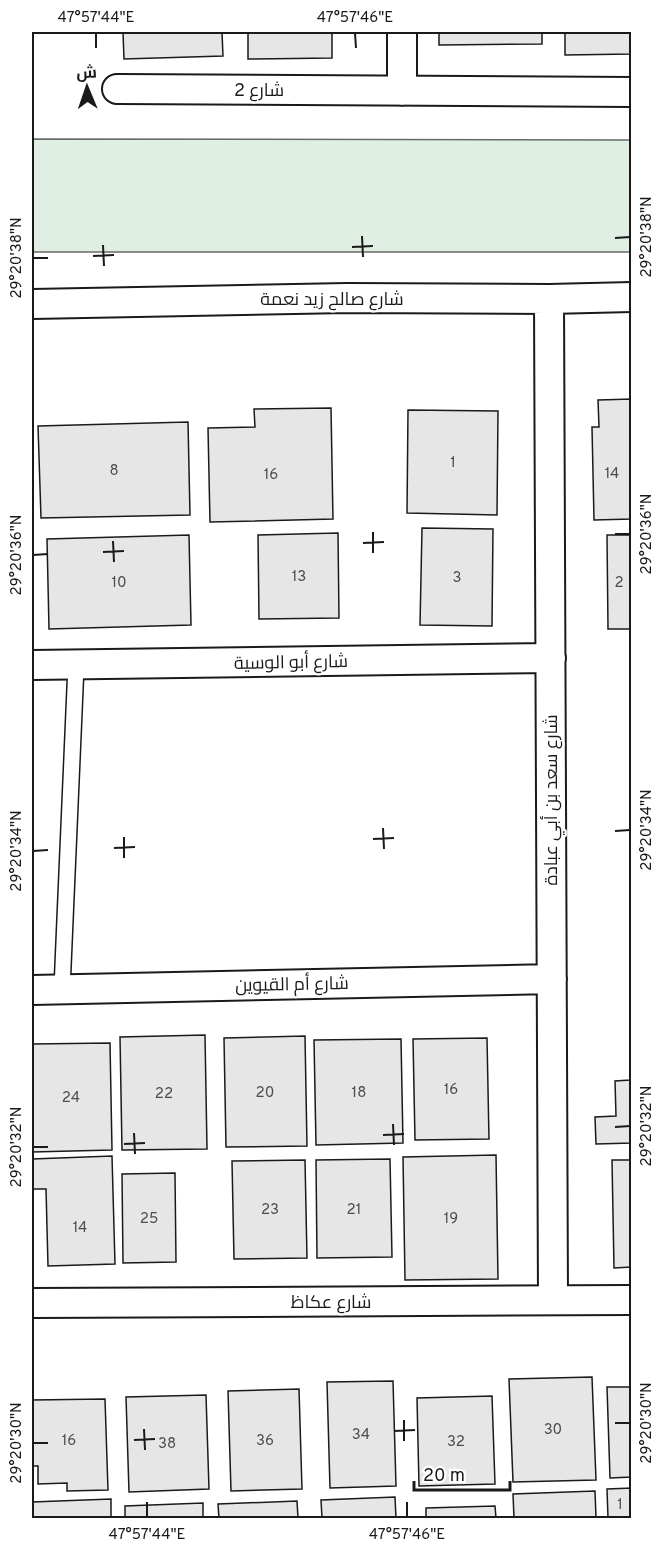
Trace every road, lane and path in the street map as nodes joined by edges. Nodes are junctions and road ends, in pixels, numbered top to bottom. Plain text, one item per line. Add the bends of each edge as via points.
1 (402, 32) edge
2 (117, 89) dead end
3 (402, 91) junction
4 (632, 92) edge
5 (632, 297) edge
6 (549, 299) junction
7 (32, 304) edge
8 (550, 658) junction
9 (32, 665) edge
10 (76, 665) junction
11 (552, 979) junction
12 (62, 989) junction
13 (32, 990) edge
14 (553, 1300) junction
15 (632, 1300) edge
16 (32, 1303) edge

1 - 3 street
2 - 3 street, شارع 2
3 - 4 street, شارع 2
5 - 6 street, شارع صالح زيد نعمة
6 - 7 street, شارع صالح زيد نعمة
6 - 8 street, شارع سعد بن أبي عبادة
8 - 10 street, شارع أبو الوسية
8 - 11 street, شارع سعد بن أبي عبادة
9 - 10 street, شارع أبو الوسية
10 - 12 lane
11 - 12 street, شارع أم القيوين
11 - 14 street, شارع سعد بن أبي عبادة
12 - 13 street, شارع أم القيوين
14 - 15 street, شارع عكاظ
14 - 16 street, شارع عكاظ

